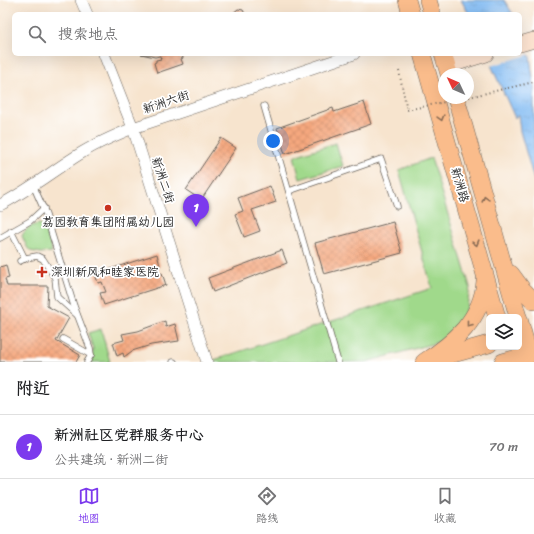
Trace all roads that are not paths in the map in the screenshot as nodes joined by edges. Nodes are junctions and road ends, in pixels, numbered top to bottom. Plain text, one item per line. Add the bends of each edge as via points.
1 (81, 0) edge
2 (407, 0) edge
3 (428, 0) edge
4 (86, 12) edge
5 (410, 12) edge
6 (431, 12) edge
7 (105, 56) edge
8 (348, 56) edge
9 (423, 56) edge
10 (478, 56) edge
11 (446, 65) edge
12 (458, 104) edge
13 (264, 106) dead end
14 (133, 128) junction
15 (33, 185) junction
16 (289, 192) junction
17 (0, 205) edge
18 (397, 206) dead end
19 (44, 208) junction
20 (11, 231) junction
21 (0, 238) edge
22 (502, 255) junction
23 (485, 275) junction
24 (534, 301) edge
25 (496, 314) edge
26 (518, 314) edge
27 (78, 315) junction
28 (526, 334) edge
29 (63, 339) dead end
30 (486, 346) edge
31 (91, 355) junction
32 (465, 356) edge
33 (531, 357) edge
34 (507, 358) edge
35 (87, 362) edge
36 (208, 362) edge
37 (338, 362) edge
38 (423, 362) edge

1 - 4 street
2 - 5 main road
3 - 6 main road
7 - 14 street, 新洲二街
8 - 14 street, 新洲六街
9 -> 23 main road, 新洲路
10 - 11 street
22 -> 12 main road, 新洲路
13 - 16 lane
14 - 15 street, 新洲六街 via 83,152
14 - 36 street, 新洲二街
15 - 17 street, 新洲六街
15 - 19 lane
16 - 18 lane via 381,159
16 - 37 lane
19 - 20 lane via 30,221
19 - 27 lane
20 - 21 lane
20 - 27 lane via 22,260 37,256 43,259 55,278 57,297
22 - 24 main road via 517,284
22 - 26 main road, 新洲路
23 - 25 main road, 新洲路
23 -> 38 main road via 484,292 472,320 452,342
27 - 31 lane
28 - 33 main road, 新洲路
29 - 31 lane
30 - 32 main road
31 - 35 lane
32 - 38 main road
33 - 34 main road

